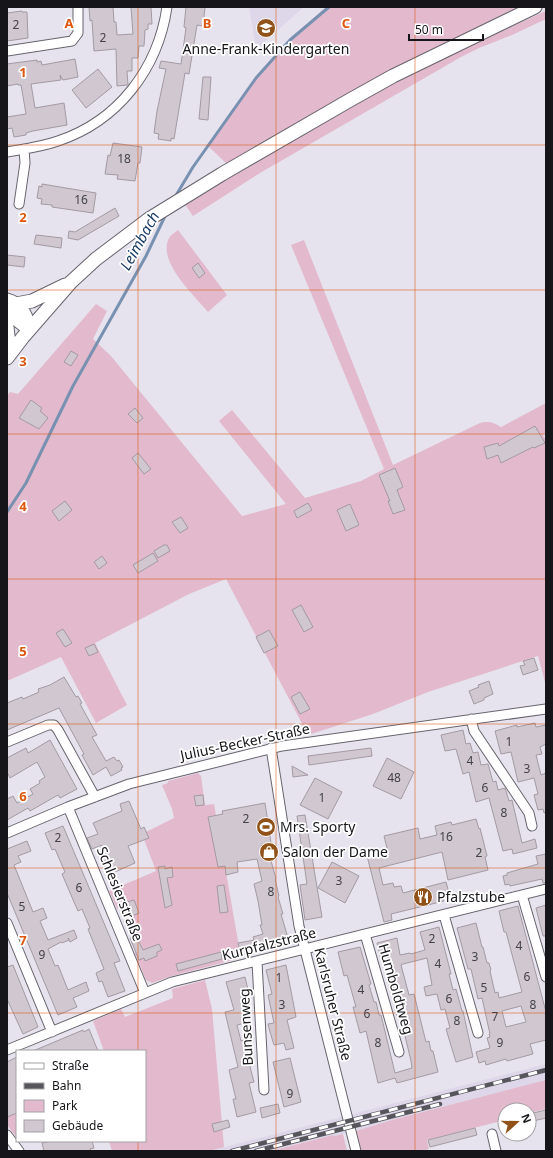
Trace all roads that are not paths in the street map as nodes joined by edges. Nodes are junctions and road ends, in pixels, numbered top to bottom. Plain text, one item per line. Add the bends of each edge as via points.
1 (78, 7) edge
2 (167, 7) edge
3 (535, 7) edge
4 (7, 51) edge
5 (24, 149) junction
6 (7, 152) edge
7 (19, 204) dead end
8 (71, 282) junction
9 (10, 306) edge
10 (7, 327) edge
11 (29, 330) junction
12 (8, 355) edge
13 (546, 709) edge
14 (471, 719) junction
15 (7, 742) edge
16 (271, 748) junction
17 (95, 797) junction
18 (68, 807) junction
19 (532, 826) dead end
20 (7, 833) edge
21 (546, 889) edge
22 (522, 895) junction
23 (444, 915) junction
24 (7, 923) edge
25 (365, 934) junction
26 (304, 950) junction
27 (256, 962) junction
28 (546, 977) edge
29 (145, 993) junction
30 (52, 1032) junction
31 (478, 1033) dead end
32 (7, 1050) edge
33 (399, 1052) dead end
34 (264, 1090) dead end
35 (492, 1134) dead end
36 (7, 1135) edge
37 (19, 1151) edge
38 (356, 1151) edge
39 (496, 1151) edge

1 - 4 street via 79,28 72,40
2 - 5 street via 161,35 151,61 128,96 88,128 58,141
3 - 8 main road via 394,76 204,184 148,219
5 - 6 street
5 - 7 street via 25,163
8 - 9 main road via 32,301
8 - 11 main road
9 - 11 main road via 24,311
10 - 12 main road
11 - 12 main road
13 - 14 street, Julius-Becker-Straße
14 - 16 street, Julius-Becker-Straße
14 - 19 street via 474,730 529,813
15 - 17 street via 48,725 54,725
16 - 17 street, Julius-Becker-Straße via 147,779
16 - 26 street, Karlsruher Straße
17 - 18 street, Julius-Becker-Straße
18 - 20 street, Julius-Becker-Straße
18 - 29 street, Schlesierstraße
21 - 22 street, Kurpfalzstraße
22 - 23 street, Kurpfalzstraße
22 - 28 street
23 - 25 street, Kurpfalzstraße
23 - 31 street
24 - 30 street
25 - 26 street, Kurpfalzstraße
25 - 33 street, Humboldtweg
26 - 27 street, Kurpfalzstraße
26 - 38 street, Karlsruher Straße
27 - 29 street, Kurpfalzstraße via 172,982
27 - 34 street, Bunsenweg
29 - 30 street, Kurpfalzstraße
30 - 32 street, Kurpfalzstraße
35 - 39 street
36 - 37 street

